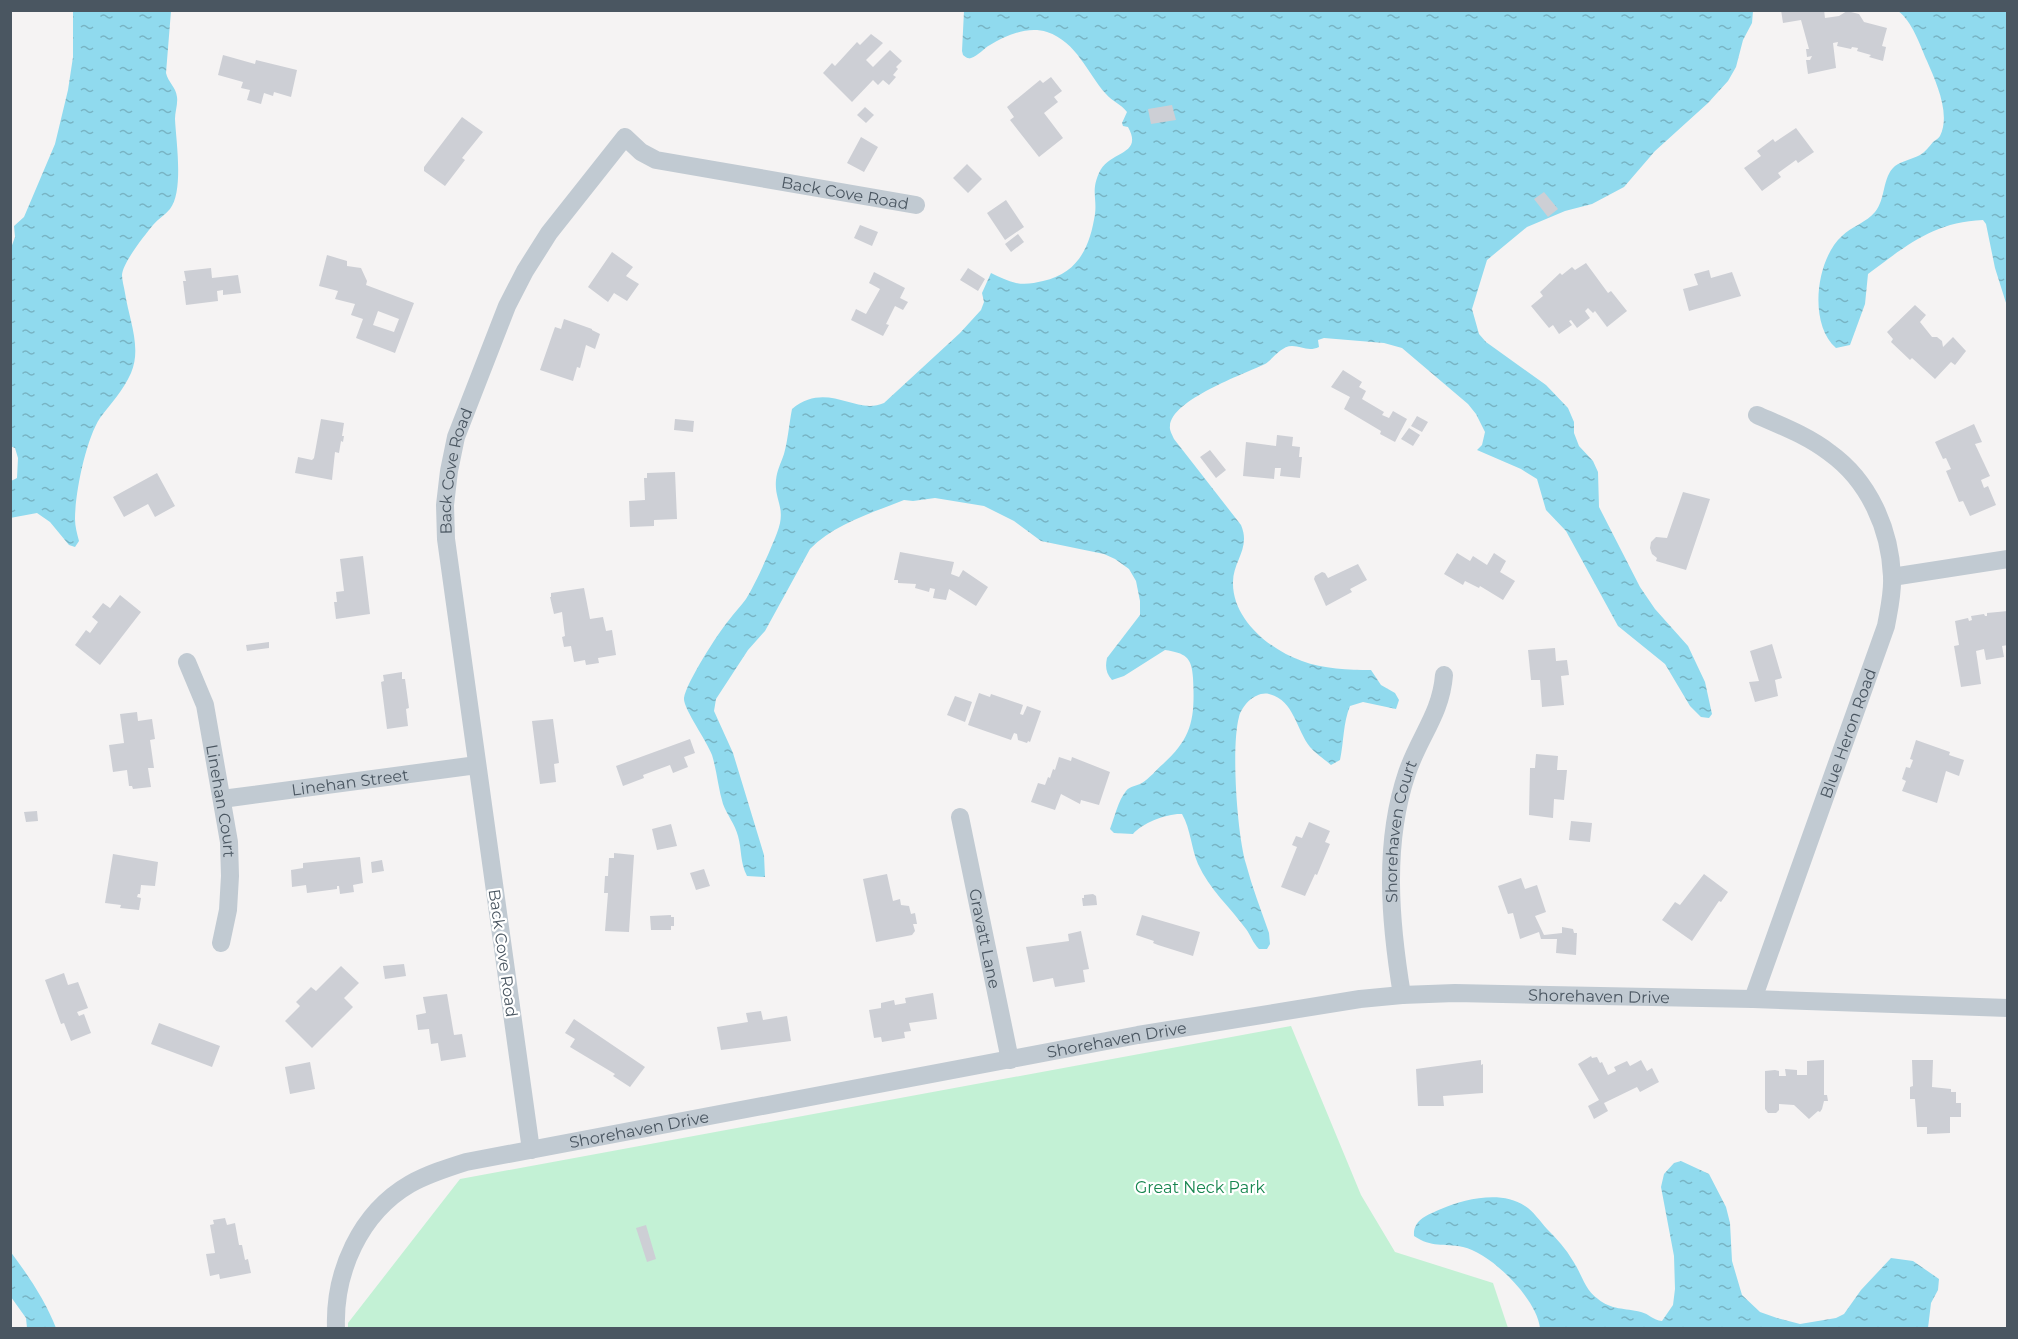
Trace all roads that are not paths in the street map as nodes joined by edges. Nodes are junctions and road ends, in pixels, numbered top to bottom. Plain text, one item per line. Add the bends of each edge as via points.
1 (916, 204) dead end
2 (1757, 415) dead end
3 (2007, 560) edge
4 (1892, 577) junction
5 (187, 662) dead end
6 (1444, 675) dead end
7 (477, 765) junction
8 (222, 799) junction
9 (960, 817) dead end
10 (221, 943) dead end
11 (1401, 995) junction
12 (1754, 999) junction
13 (2007, 1008) edge
14 (1010, 1060) junction
15 (531, 1150) junction
16 (336, 1329) edge

1 - 7 street, Back Cove Road via 656,160 625,137 565,211 507,306 462,417 449,471 446,539
2 - 4 street, Blue Heron Road via 1804,436 1850,471 1874,505 1884,529
3 - 4 street
4 - 12 street, Blue Heron Road via 1886,626
5 - 8 street, Linehan Court via 205,705
6 - 11 street, Shorehaven Court via 1439,706 1407,771 1394,831 1391,904
7 - 8 street, Linehan Street
7 - 15 street, Back Cove Road
8 - 10 street, Linehan Court via 230,876
9 - 14 street, Gravatt Lane
11 - 12 street, Shorehaven Drive
11 - 14 street, Shorehaven Drive via 1138,1035
12 - 13 street, Shorehaven Drive
14 - 15 street, Shorehaven Drive
15 - 16 street, Shorehaven Drive via 466,1162 411,1183 397,1193 375,1215 347,1259 339,1286

